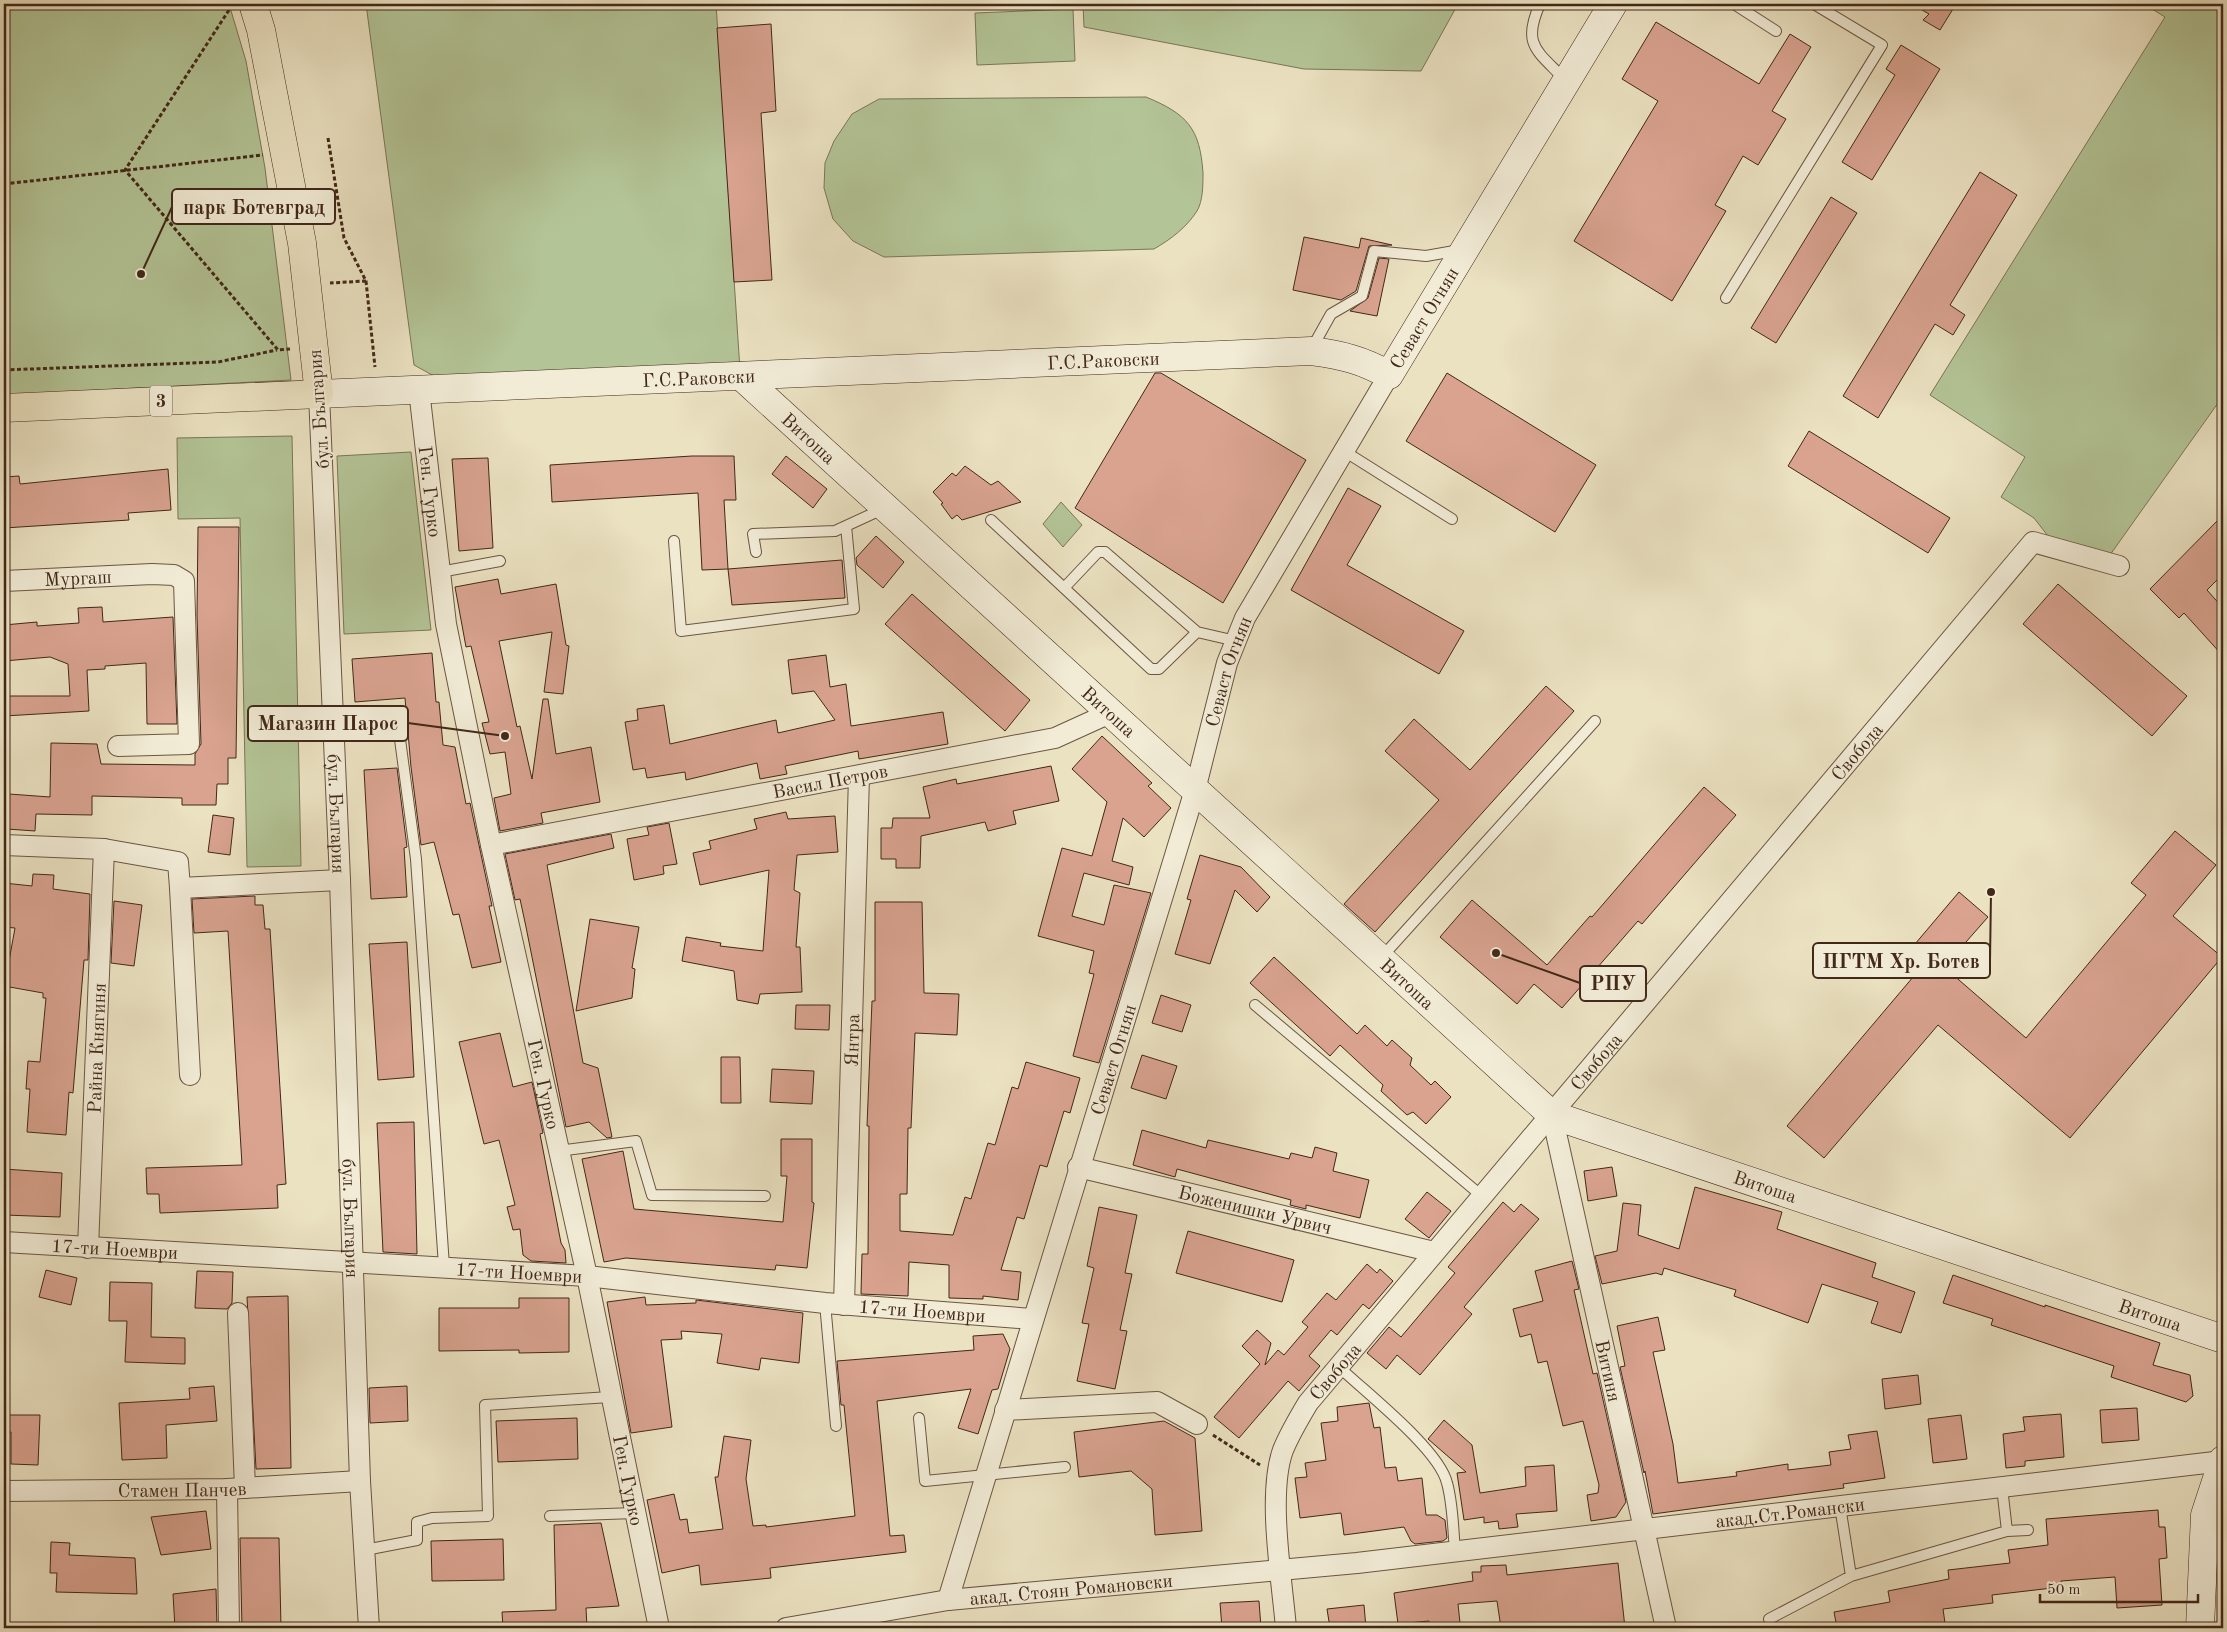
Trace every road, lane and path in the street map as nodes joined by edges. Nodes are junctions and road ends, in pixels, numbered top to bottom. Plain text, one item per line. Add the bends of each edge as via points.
1 (233, 4) edge
2 (253, 4) edge
3 (1540, 4) edge
4 (1613, 4) edge
5 (1734, 4) edge
6 (1814, 4) edge
7 (1776, 31) dead end
8 (1567, 81) junction
9 (328, 138) dead end
10 (286, 153) junction
11 (125, 170) junction
12 (4, 184) edge
13 (1466, 249) junction
14 (366, 281) junction
15 (307, 284) junction
16 (1726, 298) dead end
17 (315, 348) junction
18 (278, 350) junction
19 (1311, 351) junction
20 (4, 370) edge
21 (740, 376) junction
22 (1390, 376) junction
23 (418, 390) junction
24 (377, 392) junction
25 (319, 394) junction
26 (4, 408) edge
27 (1344, 451) junction
28 (886, 508) junction
29 (1452, 519) dead end
30 (991, 520) dead end
31 (846, 526) junction
32 (674, 541) dead end
33 (756, 552) dead end
34 (500, 561) dead end
35 (2119, 566) dead end
36 (440, 572) junction
37 (4, 581) edge
38 (1064, 588) junction
39 (1196, 632) junction
40 (1236, 641) junction
41 (1110, 713) junction
42 (397, 718) dead end
43 (1595, 721) dead end
44 (118, 746) dead end
45 (859, 776) junction
46 (1195, 790) junction
47 (4, 845) edge
48 (491, 845) junction
49 (104, 848) junction
50 (340, 880) junction
51 (180, 888) junction
52 (1381, 959) junction
53 (1255, 1005) dead end
54 (190, 1075) dead end
55 (1552, 1115) junction
56 (558, 1151) junction
57 (1078, 1167) junction
58 (765, 1196) dead end
59 (1483, 1197) junction
60 (4, 1242) edge
61 (88, 1248) junction
62 (1434, 1252) junction
63 (353, 1262) junction
64 (444, 1266) junction
65 (587, 1276) junction
66 (835, 1304) junction
67 (238, 1313) dead end
68 (1033, 1318) junction
69 (2223, 1339) edge
70 (1338, 1366) junction
71 (610, 1397) junction
72 (1006, 1410) junction
73 (919, 1418) dead end
74 (1197, 1424) joint
75 (836, 1426) dead end
76 (2223, 1461) edge
77 (1066, 1467) dead end
78 (986, 1474) junction
79 (1277, 1477) junction
80 (360, 1481) junction
81 (2002, 1487) junction
82 (236, 1489) junction
83 (4, 1490) edge
84 (1840, 1506) junction
85 (634, 1513) junction
86 (550, 1516) dead end
87 (1644, 1530) junction
88 (2028, 1530) dead end
89 (2007, 1531) junction
90 (365, 1550) junction
91 (1455, 1551) junction
92 (1357, 1563) joint
93 (1281, 1570) junction
94 (1850, 1576) junction
95 (948, 1600) junction
96 (1769, 1619) dead end
97 (2195, 1625) edge
98 (229, 1628) edge
99 (370, 1628) edge
100 (659, 1628) edge
101 (786, 1628) edge
102 (1286, 1628) edge
103 (1666, 1628) edge

1 - 11 path
2 - 10 main road, бул. България
3 - 8 lane via 1530,36 1538,52
4 - 8 street, Севаст Огнян
5 - 7 lane
6 - 16 lane via 1882,45
8 - 13 street, Севаст Огнян
9 - 14 path via 344,238
10 - 11 path
10 - 15 main road, бул. България
11 - 12 path
11 - 18 path
13 - 19 lane via 1426,256 1374,251 1362,296 1331,314
13 - 22 street, Севаст Огнян
14 - 15 path
14 - 24 path
15 - 17 main road, бул. България
17 - 18 path
17 - 25 main road, бул. България
18 - 20 path via 218,362
19 - 21 street, Г.С.Раковски
19 - 22 street, Г.С.Раковски via 1348,356
21 - 23 street, Г.С.Раковски
21 - 28 street, Витоша
22 - 27 street, Севаст Огнян
23 - 24 street, Г.С.Раковски
23 - 36 street, Ген. Гурко
24 - 25 street, Г.С.Раковски
25 - 26 main road, Г.С.Раковски / 3
25 - 50 street, бул. България
27 - 29 lane
27 - 40 street, Севаст Огнян via 1258,595
28 - 31 lane
28 - 41 street, Витоша
30 - 38 lane
31 - 32 lane via 854,609 681,631
31 - 33 lane via 835,531 753,534
34 - 36 lane
35 - 55 street, Свобода via 2033,542
36 - 48 street, Ген. Гурко via 446,624
37 - 44 street, Мургаш via 152,574 174,575 184,581 189,744
38 - 39 lane via 1098,552 1105,552
38 - 39 lane via 1152,669 1159,669
39 - 40 lane
40 - 46 street, Севаст Огнян via 1219,691
41 - 45 street, Васил Петров via 1055,738
41 - 46 street, Витоша
42 - 64 lane via 416,859
43 - 52 lane
45 - 48 street, Васил Петров
45 - 66 street, Янтра
46 - 52 street, Витоша
46 - 57 street, Севаст Огнян
47 - 49 street
48 - 56 street, Ген. Гурко
49 - 51 street via 178,862
49 - 61 street, Райна Княгиня
50 - 51 street
50 - 63 street, бул. България
51 - 54 street
52 - 55 street, Витоша
53 - 59 lane
55 - 59 street, Свобода
55 - 69 street, Витоша
55 - 87 street, Витиня
56 - 58 lane via 636,1141 652,1195
56 - 65 street, Ген. Гурко
57 - 62 street, Боженишки Урвич
57 - 68 street, Севаст Огнян
59 - 62 street, Свобода
60 - 61 street, 17-ти Ноември
61 - 63 street, 17-ти Ноември
62 - 70 street, Свобода
63 - 64 street, 17-ти Ноември
63 - 80 street, бул. България
64 - 65 street, 17-ти Ноември
65 - 66 street, 17-ти Ноември
65 - 71 street, Ген. Гурко
66 - 68 street, 17-ти Ноември
66 - 75 lane
67 - 82 street
68 - 72 street, Севаст Огнян
70 - 79 street, Свобода via 1294,1426
70 - 91 lane via 1439,1462 1447,1482
71 - 85 street, Ген. Гурко
71 - 90 lane via 485,1405 488,1516 432,1518 417,1522 417,1540
72 - 74 street via 1157,1402
72 - 78 street, Севаст Огнян
73 - 78 lane via 925,1481
74 - 79 path
76 - 81 street, акад.Ст.Романски
76 - 97 street via 2205,1515
77 - 78 lane
78 - 95 street, Севаст Огнян
79 - 93 street, Свобода
80 - 82 street, Стамен Панчев
80 - 90 street, бул. България
81 - 84 street, акад.Ст.Романски
81 - 89 lane
82 - 83 street, Стамен Панчев
82 - 98 street
84 - 87 street, акад.Ст.Романски
84 - 94 lane
85 - 86 lane
85 - 100 street, Ген. Гурко
87 - 91 street, акад.Ст.Романски
87 - 103 street, Витиня
88 - 89 lane
89 - 94 lane
90 - 99 street, бул. България
91 - 92 street, акад.Ст.Романски
92 - 93 street, акад. Стоян Романовски
93 - 95 street, акад. Стоян Романовски
93 - 102 street, Свобода
94 - 96 lane
95 - 101 street, акад. Стоян Романовски

